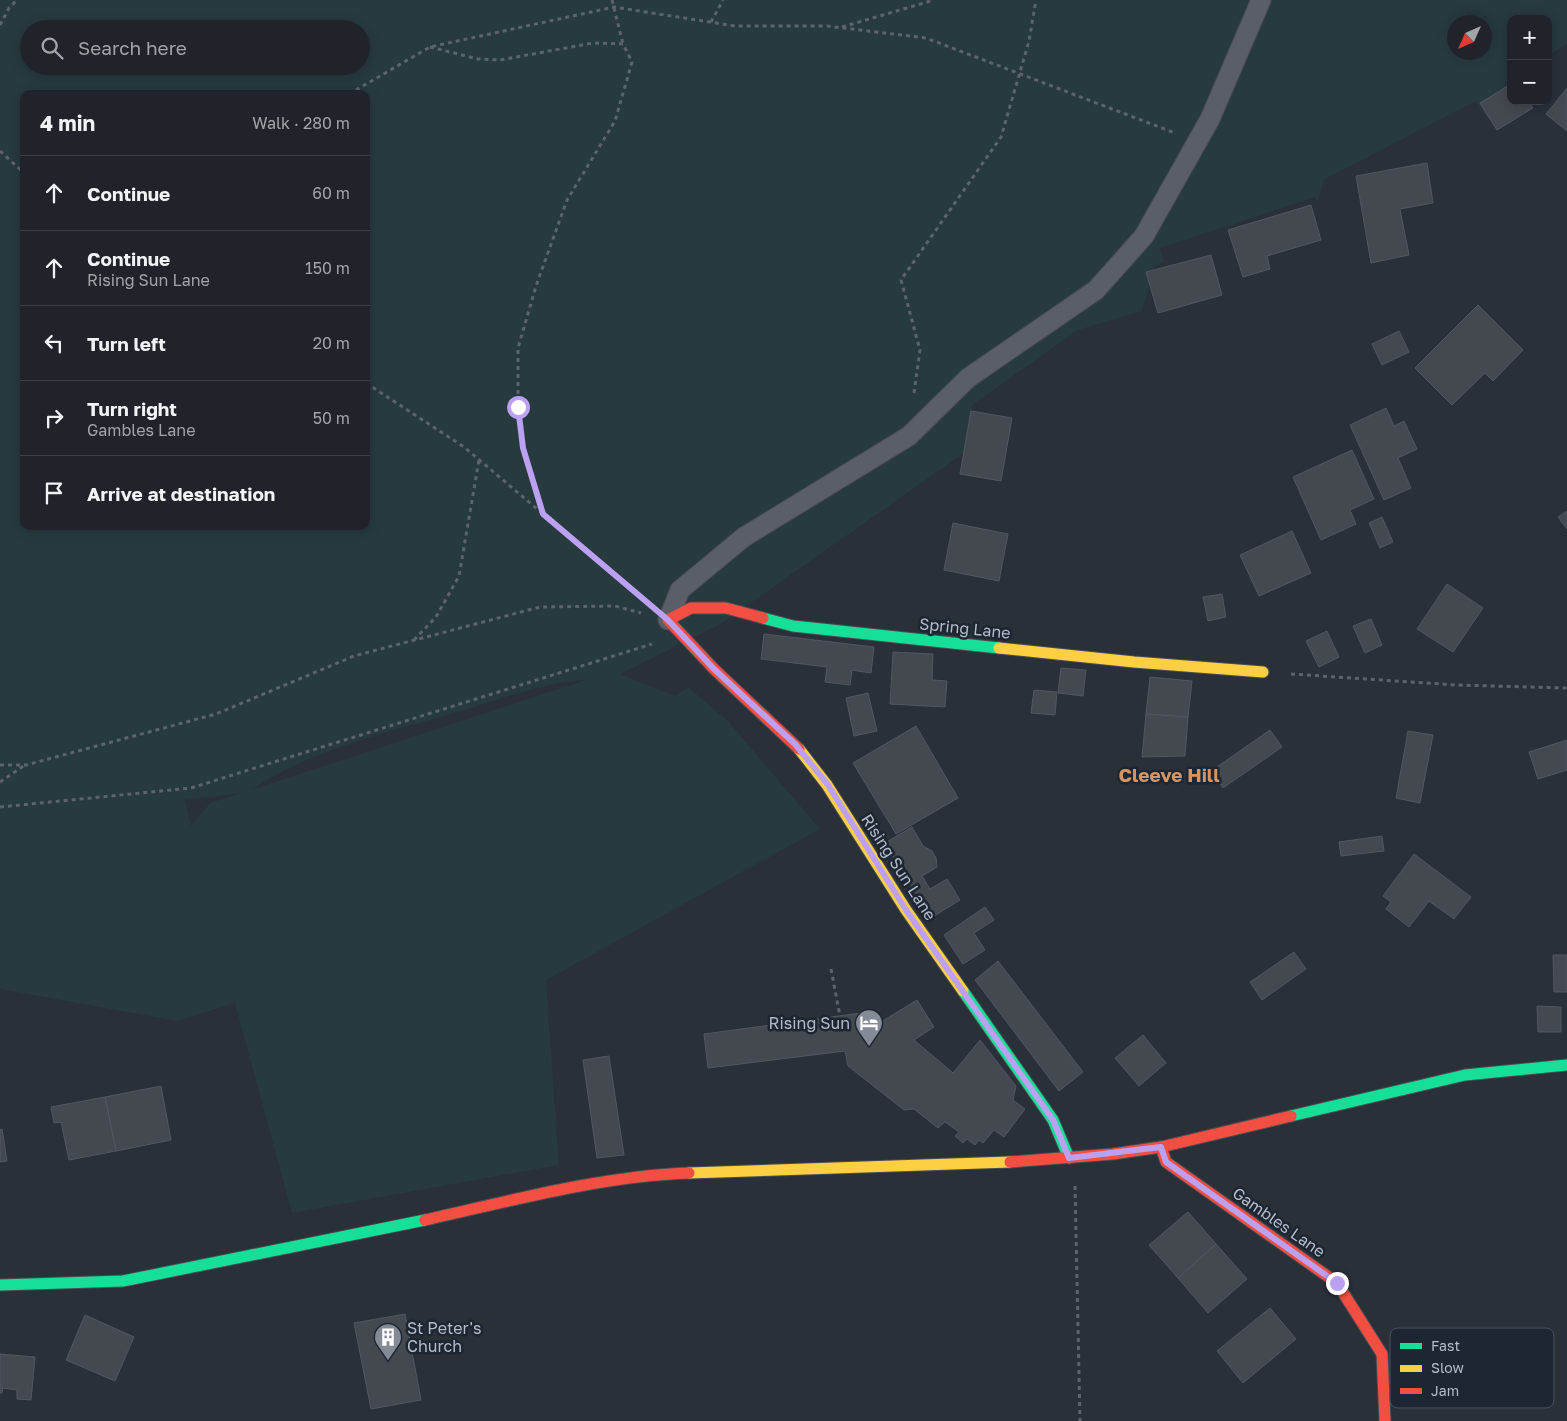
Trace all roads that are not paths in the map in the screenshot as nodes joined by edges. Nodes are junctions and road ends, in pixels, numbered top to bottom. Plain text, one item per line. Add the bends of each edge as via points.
1 (1262, 0) edge
2 (668, 620) junction
3 (1263, 672) road end
4 (1567, 1065) edge
5 (1161, 1147) junction
6 (1069, 1158) junction
7 (0, 1285) edge
8 (1385, 1421) edge

1 - 2 lane via 1210,119 1144,236 1096,290 968,378 909,436 744,537 680,590
2 - 3 street, Spring Lane via 691,608 726,608 793,626 1134,662
2 - 6 street, Rising Sun Lane via 714,669 795,744 828,785 906,910 1053,1120
4 - 5 street via 1465,1075
5 - 6 street
5 - 8 street, Gambles Lane via 1166,1162 1337,1283 1382,1354
6 - 7 street via 662,1174 539,1194 388,1229 123,1281

